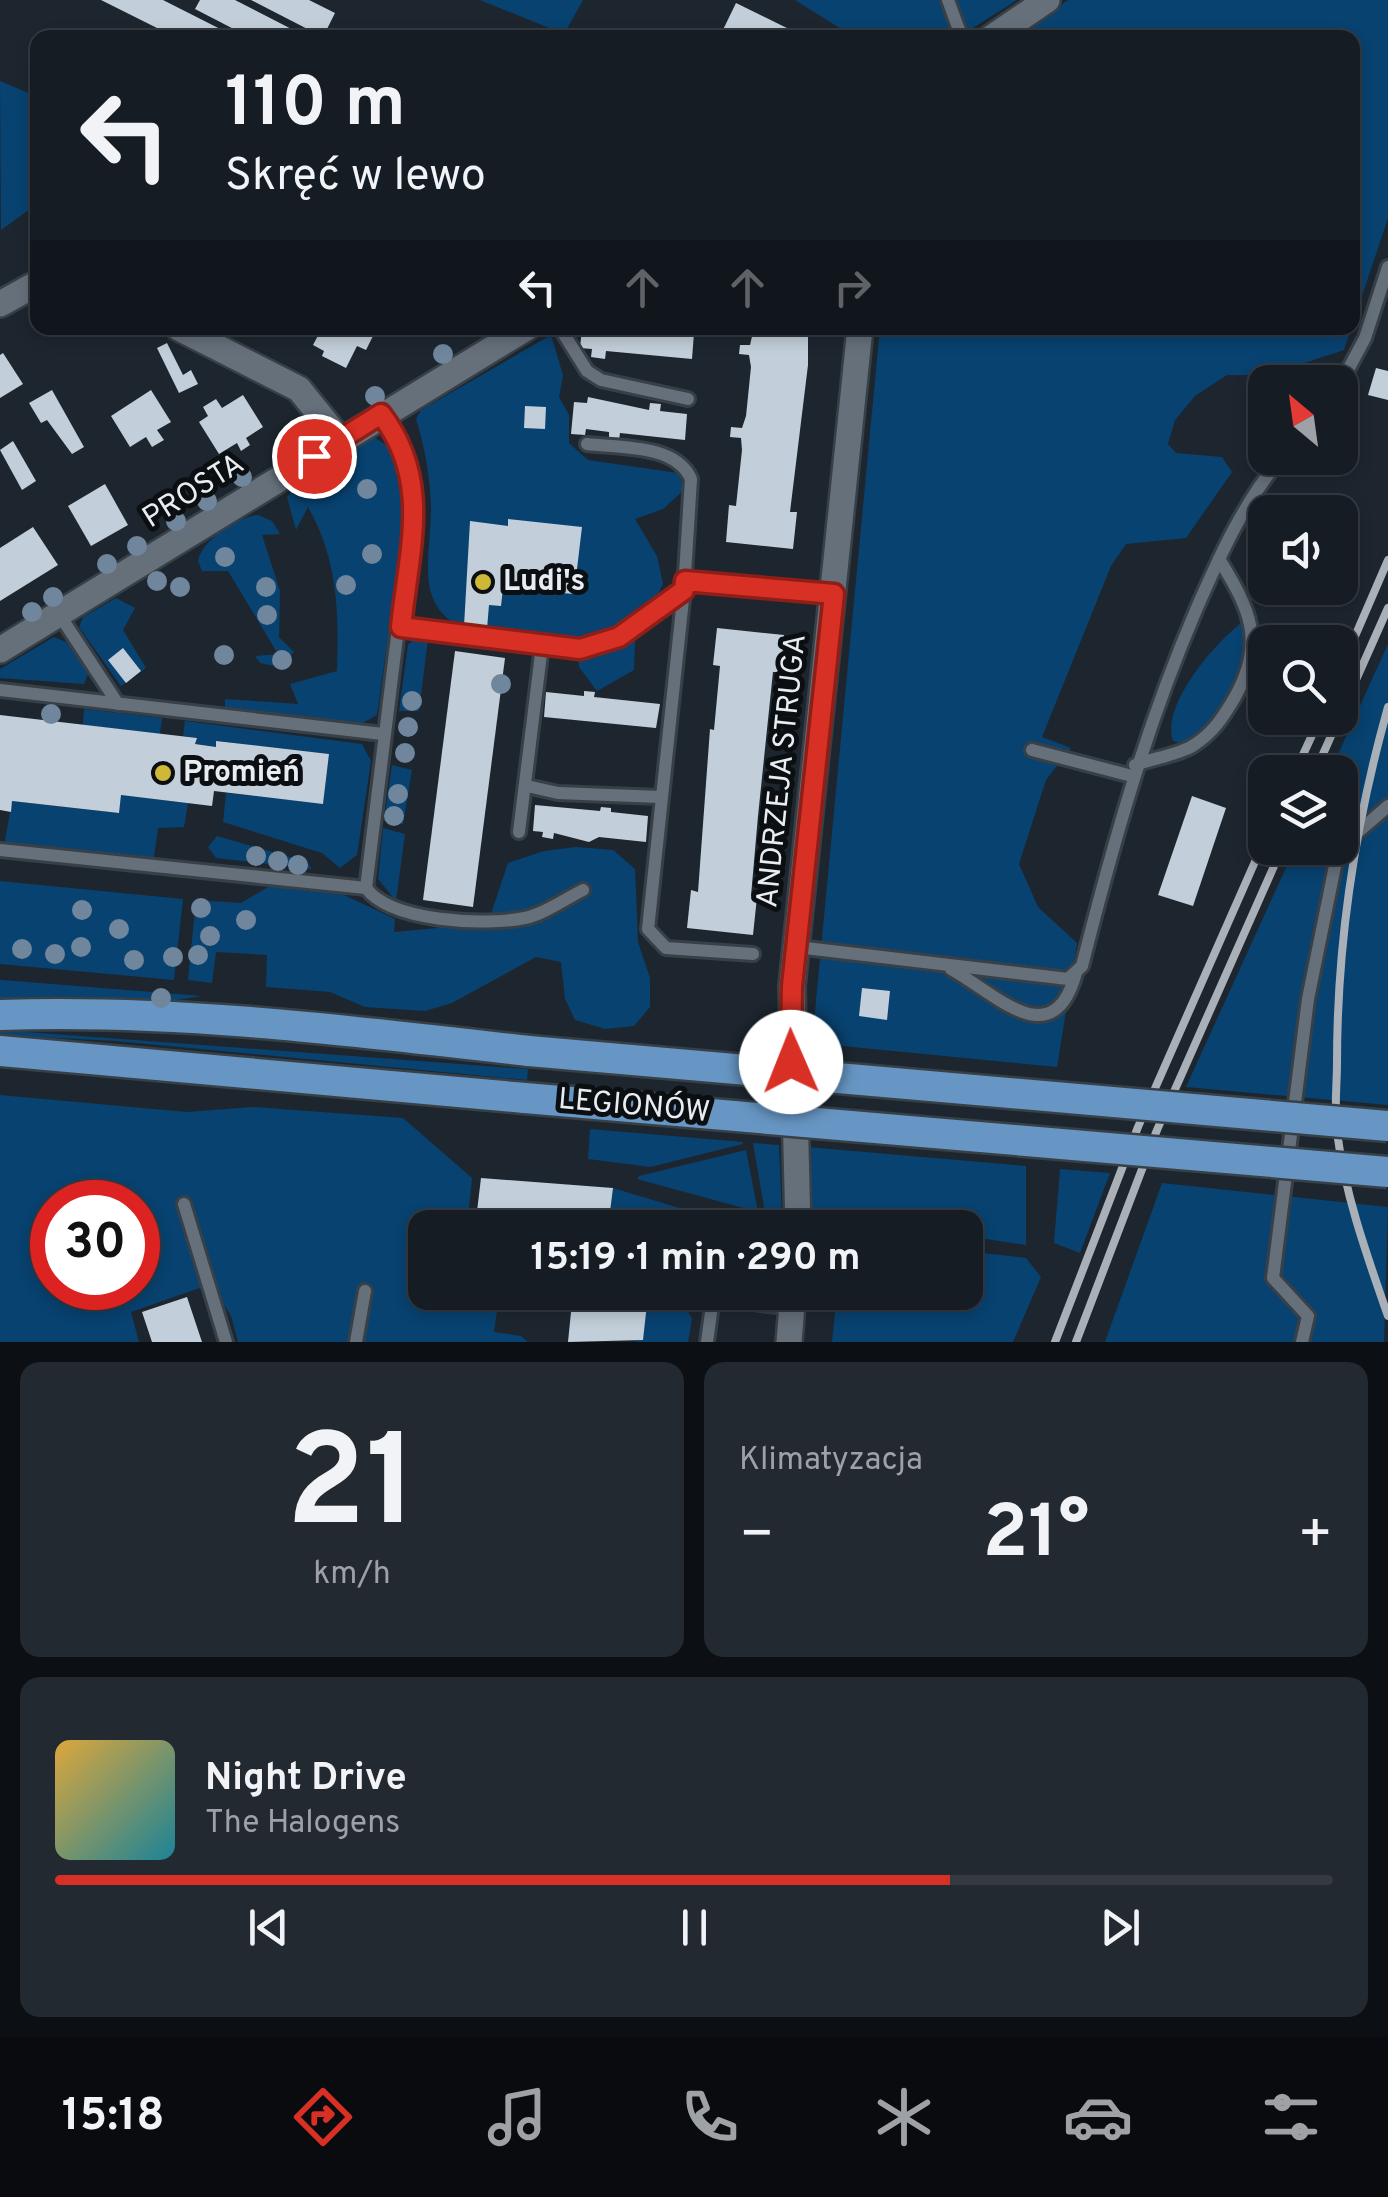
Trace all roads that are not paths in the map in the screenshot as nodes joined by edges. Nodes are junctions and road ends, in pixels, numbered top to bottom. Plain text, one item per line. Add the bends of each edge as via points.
1 (948, 0) edge
2 (1047, 0) edge
3 (959, 30) edge
4 (1003, 30) edge
5 (1388, 268) edge
6 (30, 288) edge
7 (0, 304) edge
8 (193, 335) edge
9 (514, 335) edge
10 (564, 335) edge
11 (859, 335) edge
12 (1351, 365) edge
13 (688, 399) dead end
14 (381, 414) junction
15 (340, 440) junction
16 (587, 444) dead end
17 (1269, 475) edge
18 (1218, 559) junction
19 (684, 585) junction
20 (834, 594) junction
21 (59, 614) junction
22 (401, 627) junction
23 (542, 646) junction
24 (0, 650) edge
25 (0, 690) edge
26 (118, 704) junction
27 (384, 734) junction
28 (1032, 750) dead end
29 (1134, 771) junction
30 (527, 786) junction
31 (660, 798) junction
32 (1388, 806) edge
33 (519, 832) dead end
34 (0, 850) edge
35 (366, 888) junction
36 (583, 890) dead end
37 (797, 947) junction
38 (752, 954) dead end
39 (944, 964) junction
40 (1076, 973) junction
41 (0, 1015) edge
42 (0, 1051) edge
43 (1388, 1126) edge
44 (1388, 1172) edge
45 (184, 1204) dead end
46 (797, 1210) edge
47 (365, 1291) dead end
48 (709, 1310) edge
49 (791, 1310) edge
50 (226, 1342) edge
51 (356, 1342) edge
52 (708, 1342) edge
53 (789, 1342) edge
54 (1302, 1342) edge

1 - 3 lane
2 - 4 street
5 - 12 lane
6 - 7 street
8 - 15 street via 299,389
9 - 14 street, PROSTA
10 - 13 lane via 587,371 601,380
11 - 20 street, ANDRZEJA STRUGA
14 - 15 street, PROSTA
14 - 22 lane via 410,461 415,491
15 - 21 street, PROSTA
16 - 19 lane via 666,455 688,471
17 - 18 lane via 1234,522
18 - 29 lane
18 - 29 lane via 1252,626 1254,646 1242,684 1222,720 1192,747
19 - 20 lane
19 - 23 lane via 599,646
19 - 31 lane
20 - 37 street, ANDRZEJA STRUGA
21 - 24 street, PROSTA
21 - 26 lane
22 - 23 lane
22 - 27 lane
23 - 30 lane
25 - 26 lane
26 - 27 lane
27 - 35 lane
28 - 29 lane
29 - 40 lane
30 - 31 lane
30 - 33 lane
31 - 38 lane via 648,929 666,948
32 - 54 lane via 1343,845 1336,861 1308,999 1274,1278 1308,1316
34 - 35 lane
35 - 36 lane via 384,905 408,913 492,920 528,917
37 - 39 lane
37 - 46 street, ANDRZEJA STRUGA via 790,1023
39 - 40 lane via 1068,979
39 - 40 lane via 1032,1016 1064,1002
41 - 43 main road, LEGIONÓW, bridge via 240,1019 529,1051
42 - 44 main road, LEGIONÓW, bridge
45 - 50 lane
47 - 51 lane
48 - 52 lane
49 - 53 street

